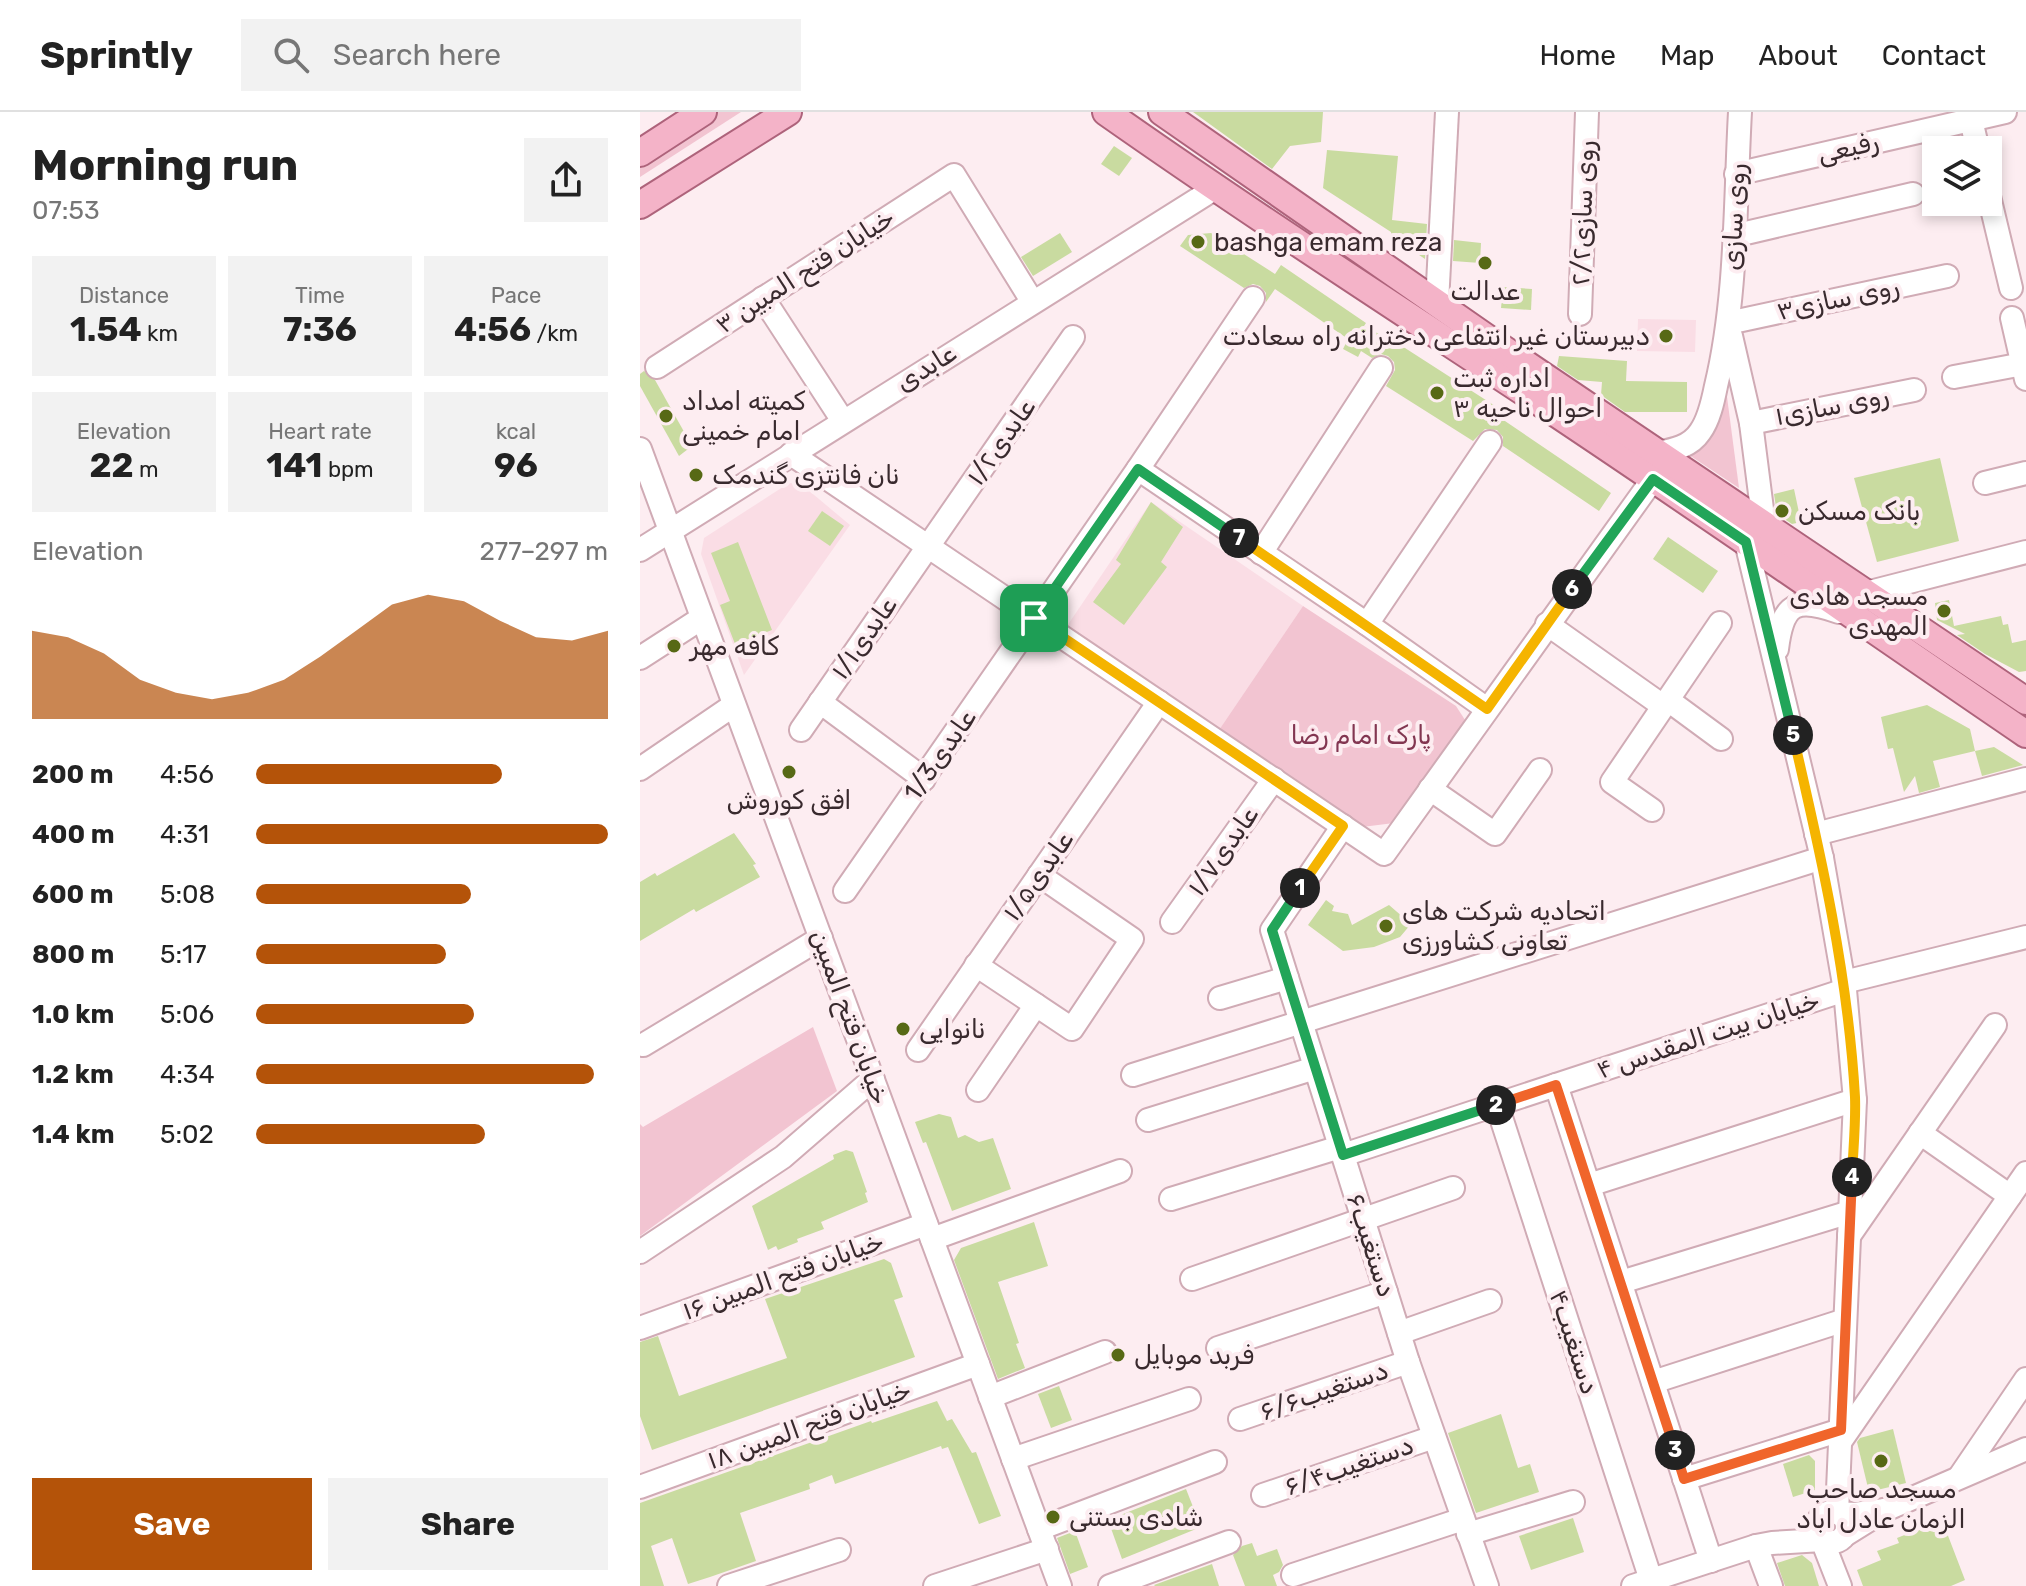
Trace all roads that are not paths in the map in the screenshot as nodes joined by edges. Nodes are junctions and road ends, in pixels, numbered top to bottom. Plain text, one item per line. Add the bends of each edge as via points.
1 (703, 112) edge
2 (788, 112) edge
3 (1106, 112) edge
4 (1162, 112) edge
5 (1447, 112) edge
6 (1587, 112) edge
7 (1740, 112) edge
8 (2005, 112) edge
9 (1971, 120) junction
10 (1975, 136) edge
11 (640, 153) edge
12 (1736, 174) junction
13 (1214, 189) junction
14 (1913, 194) dead end
15 (640, 205) edge
16 (1994, 216) edge
17 (1733, 236) junction
18 (1947, 276) dead end
19 (2011, 288) dead end
20 (763, 298) junction
21 (1253, 298) dead end
22 (1032, 301) junction
23 (1437, 303) junction
24 (1580, 314) dead end
25 (2012, 318) dead end
26 (1728, 323) junction
27 (1073, 337) dead end
28 (657, 367) dead end
29 (1381, 368) dead end
30 (1515, 372) junction
31 (2024, 372) edge
32 (1954, 377) dead end
33 (1914, 390) dead end
34 (843, 421) junction
35 (1751, 423) junction
36 (1490, 442) dead end
37 (640, 449) edge
38 (791, 454) junction
39 (1655, 466) junction
40 (1138, 469) junction
41 (2026, 473) edge
42 (1985, 483) dead end
43 (640, 511) edge
44 (667, 522) junction
45 (1755, 533) junction
46 (928, 546) junction
47 (640, 550) edge
48 (2026, 552) edge
49 (1261, 553) junction
50 (1866, 593) junction
51 (1850, 615) junction
52 (702, 618) junction
53 (1034, 618) junction
54 (1720, 623) dead end
55 (1367, 624) junction
56 (1547, 624) junction
57 (1949, 649) junction
58 (640, 658) edge
59 (1776, 658) junction
60 (1934, 671) junction
61 (2026, 701) edge
62 (820, 702) junction
63 (1159, 702) junction
64 (1666, 703) junction
65 (734, 705) junction
66 (1487, 709) junction
67 (801, 730) dead end
68 (2026, 734) edge
69 (1721, 739) dead end
70 (640, 769) edge
71 (1540, 770) dead end
72 (924, 779) junction
73 (1274, 779) junction
74 (2026, 779) edge
75 (1430, 789) junction
76 (1652, 810) dead end
77 (1343, 826) junction
78 (1816, 834) junction
79 (1822, 858) junction
80 (1039, 875) junction
81 (845, 891) dead end
82 (1172, 922) dead end
83 (2026, 937) edge
84 (821, 938) junction
85 (976, 965) junction
86 (1287, 978) junction
87 (1845, 986) junction
88 (1220, 998) dead end
89 (1036, 1005) junction
90 (1301, 1024) junction
91 (1995, 1025) dead end
92 (643, 1045) dead end
93 (918, 1050) dead end
94 (1315, 1068) junction
95 (1133, 1075) dead end
96 (873, 1079) junction
97 (1556, 1085) junction
98 (978, 1090) dead end
99 (1855, 1100) junction
100 (1497, 1105) junction
101 (1148, 1120) dead end
102 (1920, 1133) junction
103 (1341, 1151) junction
104 (1120, 1171) dead end
105 (2026, 1173) edge
106 (1589, 1185) junction
107 (1453, 1188) dead end
108 (2010, 1196) junction
109 (1171, 1199) dead end
110 (1850, 1212) junction
111 (1363, 1218) junction
112 (929, 1232) junction
113 (1849, 1236) junction
114 (640, 1252) edge
115 (1192, 1279) dead end
116 (1621, 1282) junction
117 (1386, 1292) junction
118 (1490, 1301) dead end
119 (1845, 1320) junction
120 (640, 1328) edge
121 (1399, 1333) junction
122 (1218, 1348) dead end
123 (1105, 1352) dead end
124 (1408, 1362) junction
125 (978, 1364) junction
126 (2026, 1379) edge
127 (1653, 1382) junction
128 (990, 1397) junction
129 (1189, 1399) dead end
130 (1240, 1419) dead end
131 (1840, 1436) junction
132 (1434, 1437) junction
133 (2026, 1449) edge
134 (1013, 1459) junction
135 (1215, 1462) dead end
136 (1960, 1476) junction
137 (1684, 1479) junction
138 (640, 1487) edge
139 (1263, 1495) dead end
140 (1573, 1502) dead end
141 (1466, 1526) junction
142 (1830, 1528) junction
143 (1043, 1539) junction
144 (1229, 1542) dead end
145 (1764, 1544) junction
146 (839, 1550) dead end
147 (1711, 1561) junction
148 (1293, 1575) dead end
149 (1837, 1578) edge
150 (1642, 1583) edge
151 (735, 1585) edge
152 (935, 1586) edge
153 (1060, 1586) edge
154 (1110, 1586) edge
155 (1487, 1586) edge
156 (1771, 1586) edge

1 - 11 main road
2 - 15 main road
3 - 13 main road
4 - 23 main road
5 - 23 street
6 - 24 street, روی سازی۲/۲
7 - 12 street, روی سازی
8 - 9 street, رفیعی
9 - 10 street
9 - 12 street, رفیعی
12 - 17 street, روی سازی
13 - 22 street, عابدی
13 - 30 main road
14 - 17 street
16 - 19 street
17 - 26 street, روی سازی
18 - 26 street, روی سازی۳
20 - 22 street, خیابان فتح المبین ۳ via 954,175
20 - 28 street, خیابان فتح المبین ۳
20 - 34 street
21 - 40 street, عابدی1/3
22 - 34 street, عابدی
23 - 30 main road
25 - 31 street
26 - 35 street
26 - 39 street via 1713,399 1700,433
27 - 46 street, عابدی۱/۲
29 - 49 street
30 - 39 main road
31 - 32 street
33 - 35 street, روی سازی۱
34 - 38 street, عابدی
35 - 45 street
36 - 55 street
37 - 44 street, خیابان فتح المبین
38 - 44 street, عابدی
38 - 46 street
39 - 45 main road
39 - 56 street
40 - 49 street
40 - 53 street, عابدی1/3
41 - 42 street
43 - 44 street
44 - 47 street, عابدی
44 - 52 street, خیابان فتح المبین
45 - 50 main road
45 - 51 main road
45 - 59 street
46 - 53 street
46 - 62 street, عابدی۱/۱
48 - 50 street
49 - 55 street
50 - 57 main road
51 - 59 street via 1810,602 1795,607 1780,628
51 - 60 main road
52 - 58 street
52 - 65 street, خیابان فتح المبین
53 - 63 street
53 - 72 street, عابدی1/3
54 - 64 street
55 - 66 street
56 - 64 street
56 - 66 street
57 - 60 main road
57 - 61 main road
59 - 78 street
60 - 68 main road
62 - 67 street, عابدی۱/۱
62 - 72 street
63 - 73 street
63 - 80 street, عابدی۱/۵
64 - 69 street
64 - 76 street via 1612,782
65 - 70 street
65 - 84 street, خیابان فتح المبین
66 - 75 street
71 - 75 street via 1495,834
72 - 81 street, عابدی1/3
73 - 77 street
73 - 82 street, عابدی۱/۷
74 - 78 street
75 - 77 street via 1384,854
77 - 86 street, دستغیب۶ via 1272,930
78 - 79 street
79 - 87 street
79 - 90 street
80 - 85 street, عابدی۱/۵
80 - 89 street via 1132,939 1072,1029
83 - 87 street, خیابان بیت المقدس ۴
84 - 92 street
84 - 96 street, خیابان فتح المبین
85 - 89 street
85 - 93 street, عابدی۱/۵
86 - 88 street
86 - 90 street, دستغیب۶
87 - 97 street, خیابان بیت المقدس ۴
87 - 99 street
89 - 98 street
90 - 94 street, دستغیب۶
90 - 95 street
91 - 102 street
94 - 101 street
94 - 103 street, دستغیب۶
96 - 112 street, خیابان فتح المبین
96 - 114 street via 783,1157
97 - 100 street, خیابان بیت المقدس ۴
97 - 106 street
99 - 106 street
99 - 110 street
100 - 103 street, خیابان بیت المقدس ۴
100 - 150 street, دستغیب۴
102 - 108 street
102 - 113 street
103 - 109 street, خیابان بیت المقدس ۴
103 - 111 street, دستغیب۶
104 - 112 street, خیابان فتح المبین ۱۶
105 - 108 street
106 - 116 street
107 - 111 street
108 - 131 street
110 - 113 street
110 - 116 street
111 - 115 street
111 - 117 street, دستغیب۶
112 - 120 street, خیابان فتح المبین ۱۶
112 - 125 street, خیابان فتح المبین
113 - 119 street
116 - 127 street
117 - 121 street, دستغیب۶
117 - 122 street
118 - 121 street
119 - 127 street
119 - 131 street
121 - 124 street, دستغیب۶
123 - 128 street
124 - 130 street, دستغیب۶/۶
124 - 132 street, دستغیب۶
125 - 128 street, خیابان فتح المبین
125 - 138 street, خیابان فتح المبین ۱۸
126 - 136 street
127 - 137 street
128 - 134 street, خیابان فتح المبین
129 - 134 street
131 - 137 street
131 - 142 street
132 - 139 street, دستغیب۶/۴
132 - 141 street, دستغیب۶
133 - 136 street
134 - 143 street, خیابان فتح المبین
135 - 143 street
136 - 142 street
137 - 147 street
140 - 141 street
141 - 148 street
141 - 155 street, دستغیب۶
142 - 145 street
142 - 149 street
143 - 152 street
143 - 153 street, خیابان فتح المبین
144 - 154 street
145 - 147 street
145 - 156 street
146 - 151 street
147 - 150 street

